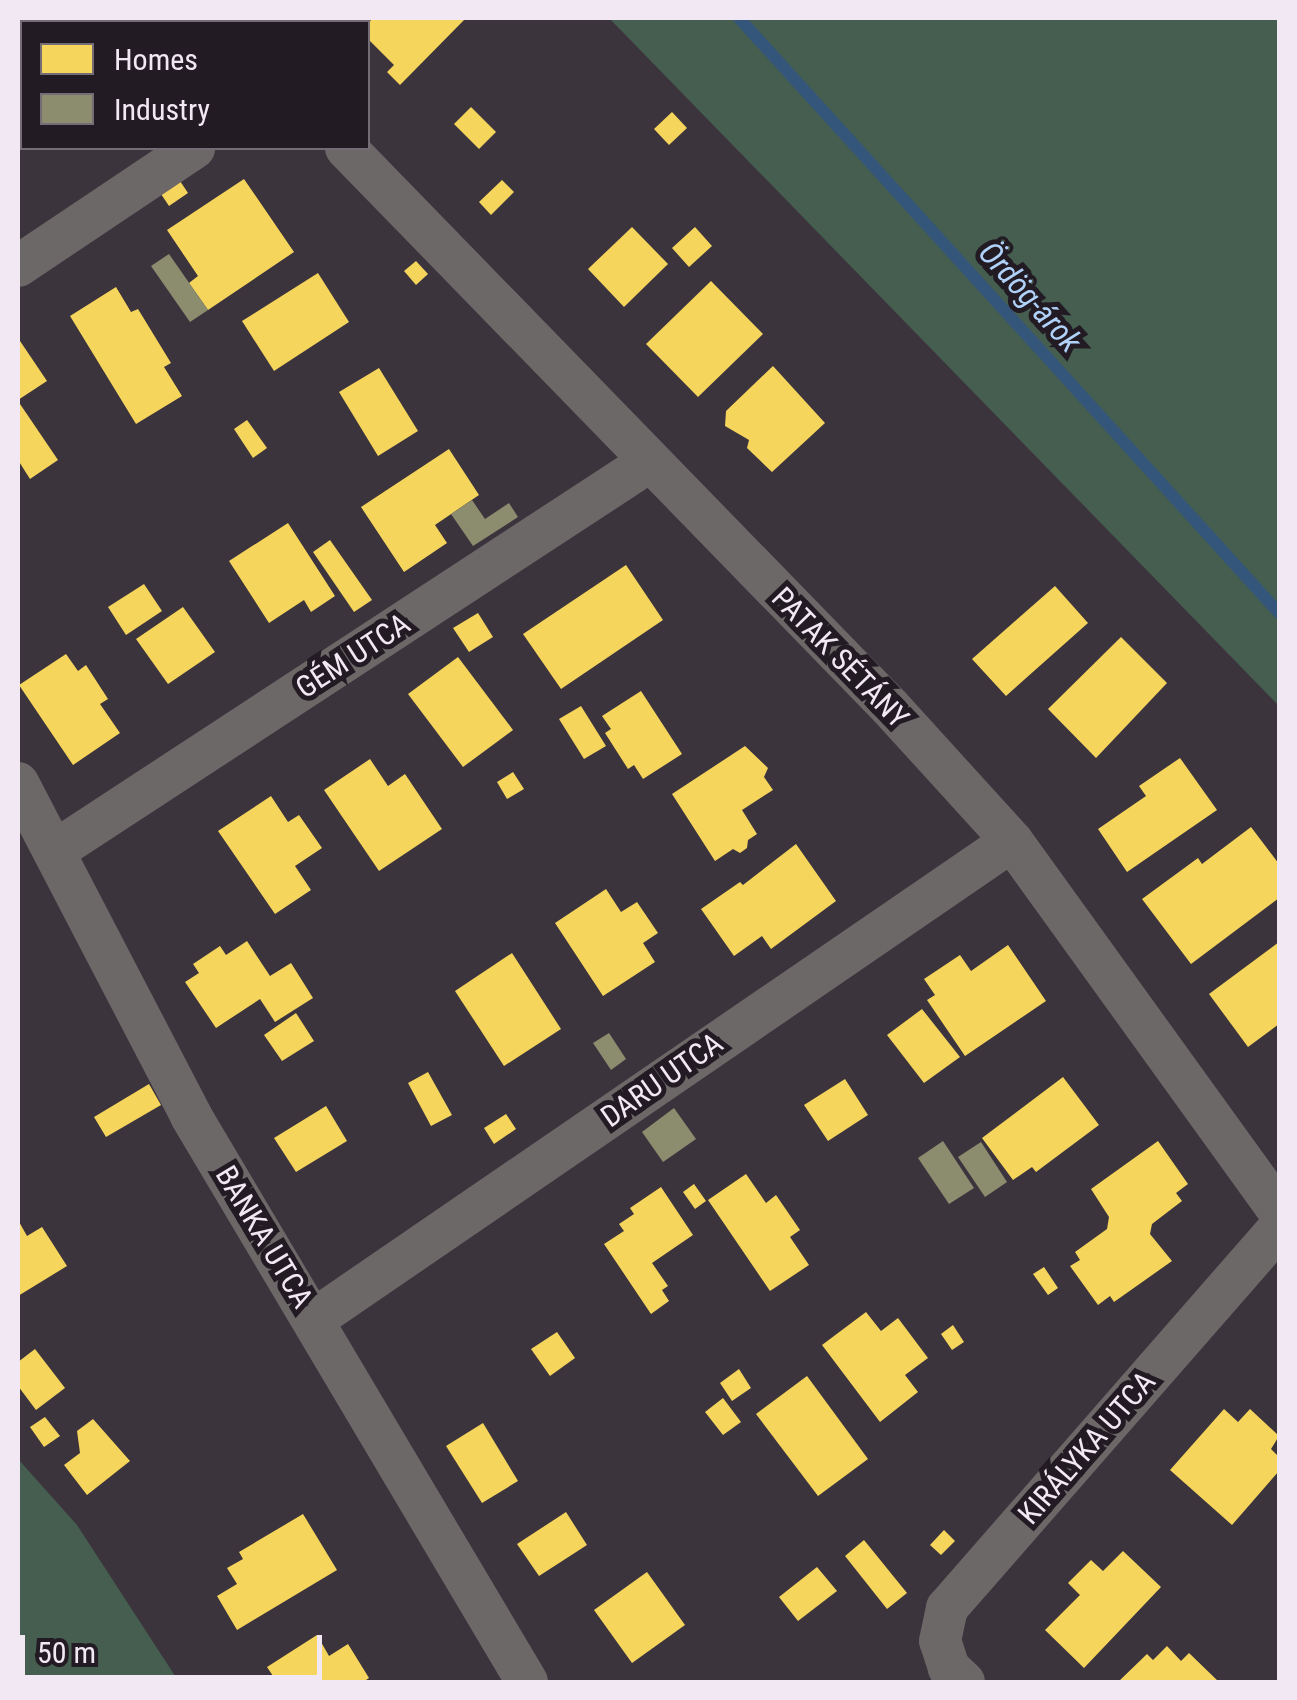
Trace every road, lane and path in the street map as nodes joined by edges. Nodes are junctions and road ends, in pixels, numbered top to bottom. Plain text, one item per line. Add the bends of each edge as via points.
1 (191, 150) edge
2 (348, 150) edge
3 (18, 266) edge
4 (649, 462) junction
5 (18, 783) edge
6 (1012, 840) junction
7 (56, 850) junction
8 (1280, 1213) edge
9 (1280, 1228) edge
10 (313, 1320) junction
11 (950, 1678) edge
12 (527, 1682) edge

1 - 3 street
2 - 4 street, PATAK SÉTÁNY
4 - 6 street, PATAK SÉTÁNY
4 - 7 street, GÉM UTCA
5 - 7 street, BANKA UTCA
6 - 8 street, PATAK SÉTÁNY
6 - 10 street, DARU UTCA
7 - 10 street, BANKA UTCA via 191,1116
9 - 11 street, KIRÁLYKA UTCA via 948,1608 940,1641
10 - 12 street, BANKA UTCA

